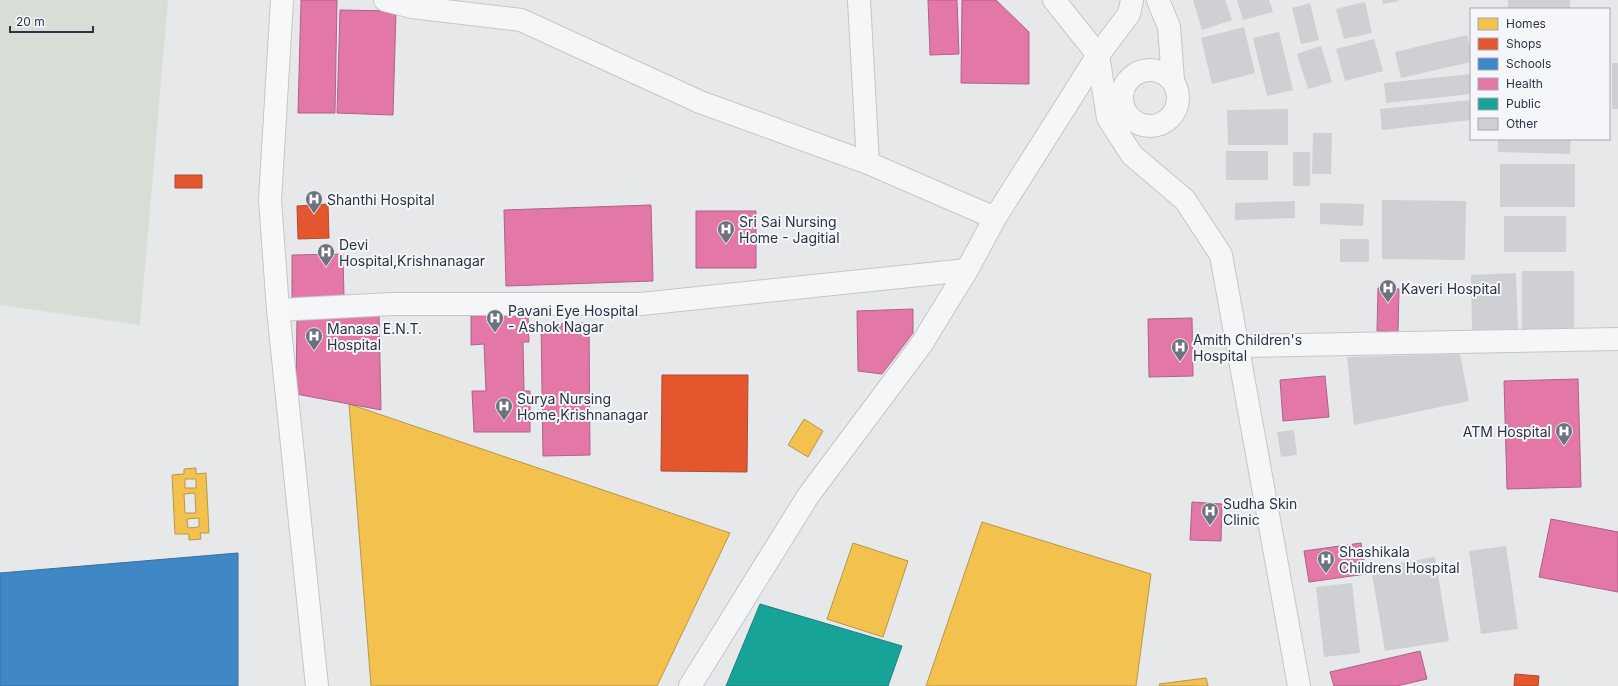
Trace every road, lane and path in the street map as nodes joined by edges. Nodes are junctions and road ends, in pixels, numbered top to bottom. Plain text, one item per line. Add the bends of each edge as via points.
1 (282, 0) edge
2 (385, 0) edge
3 (858, 0) edge
4 (1054, 0) edge
5 (1132, 0) edge
6 (1158, 0) edge
7 (1098, 55) junction
8 (1173, 80) junction
9 (1115, 109) junction
10 (868, 163) junction
11 (994, 218) junction
12 (967, 270) junction
13 (278, 310) junction
14 (1618, 339) edge
15 (1239, 346) junction
16 (317, 686) edge
17 (690, 686) edge
18 (1299, 686) edge

1 - 13 main road via 270,200
2 - 10 street via 412,6 521,20 700,102
3 - 10 street
4 - 7 street
5 - 7 street via 1129,14
6 - 8 street via 1169,27
7 - 9 street
7 - 11 street
8 - 9 street via 1158,71 1139,72 1125,83
8 - 9 street via 1177,88 1177,108 1165,123 1146,127
9 - 15 street via 1108,118 1132,155 1185,200 1221,255
10 - 11 street
11 - 12 street
12 - 13 street via 641,304 392,304
12 - 17 street via 921,345 808,496
13 - 16 main road
14 - 15 street
15 - 18 street

